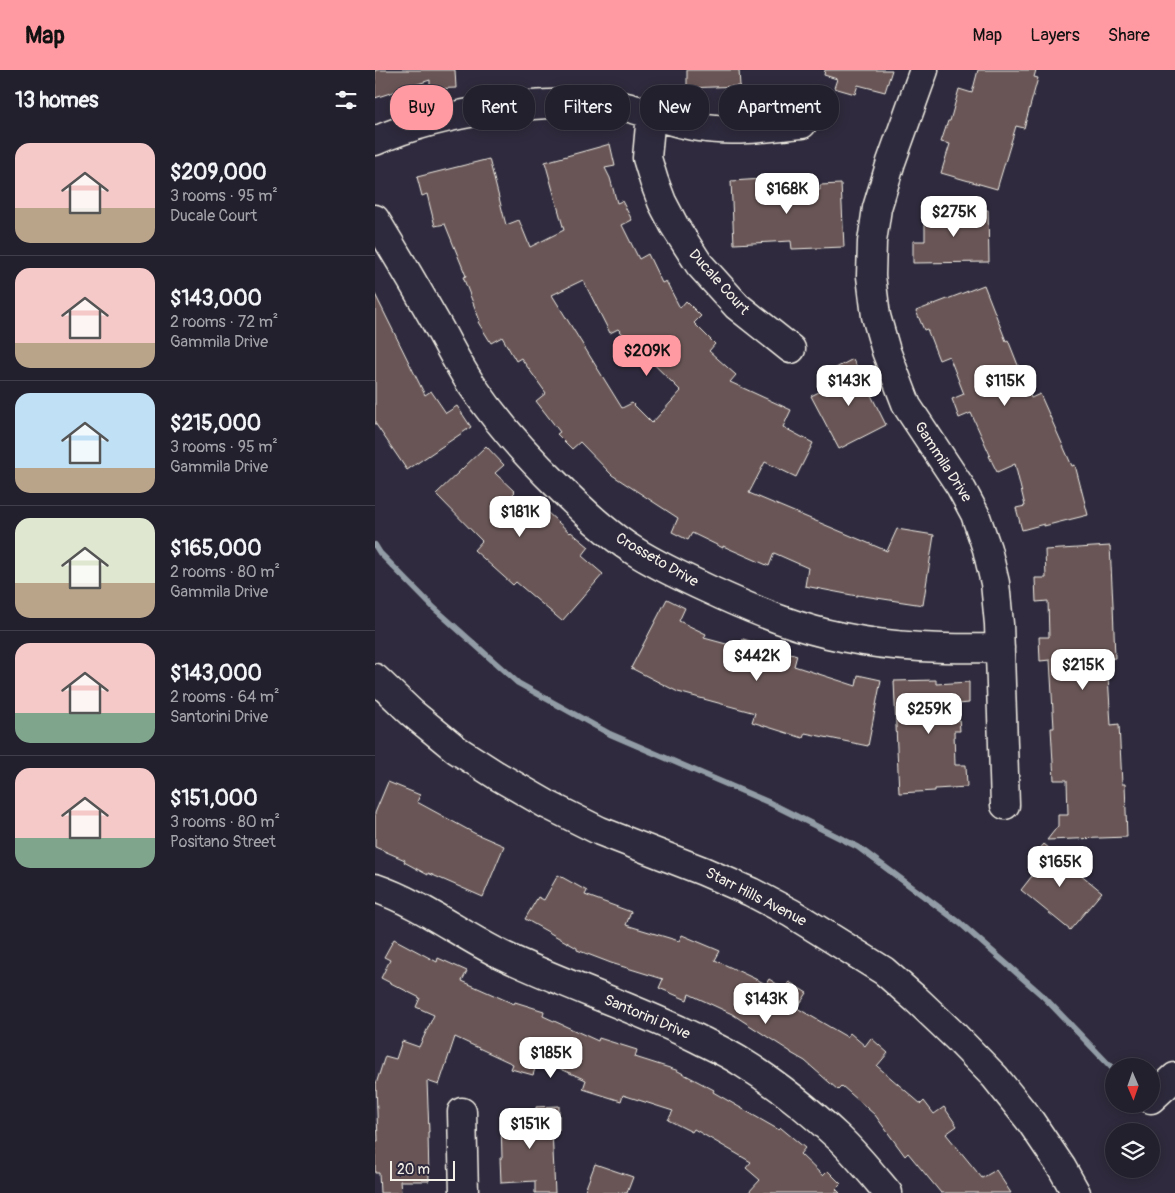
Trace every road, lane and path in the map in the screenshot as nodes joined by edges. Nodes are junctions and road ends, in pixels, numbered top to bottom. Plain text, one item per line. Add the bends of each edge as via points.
1 (924, 70) edge
2 (640, 111) edge
3 (650, 130) edge
4 (375, 141) edge
5 (375, 219) edge
6 (791, 349) dead end
7 (1000, 648) junction
8 (375, 678) edge
9 (1005, 805) dead end
10 (375, 888) edge
11 (1175, 1077) edge
12 (1160, 1091) edge
13 (462, 1112) dead end
14 (464, 1193) edge
15 (888, 1193) edge
16 (1076, 1193) edge

1 - 7 street, Gammila Drive via 877,208 871,267 876,316 907,406 943,458 975,514 995,583
2 - 4 street via 597,104 503,108 463,114
3 - 6 street, Ducale Court via 647,158 654,181 674,225 699,264 737,306
5 - 7 street, Crosseto Drive via 470,383 495,416 531,460 567,496 600,526 635,551 667,570 745,606 842,638 902,646
7 - 9 street, Gammila Drive
8 - 16 street, Starr Hills Avenue via 457,750 496,776 600,831 703,871 791,912 884,971 995,1077 1031,1122
10 - 15 street, Santorini Drive via 408,901 500,954 667,1024 742,1062 778,1087 839,1138
11 - 12 street
13 - 14 street

